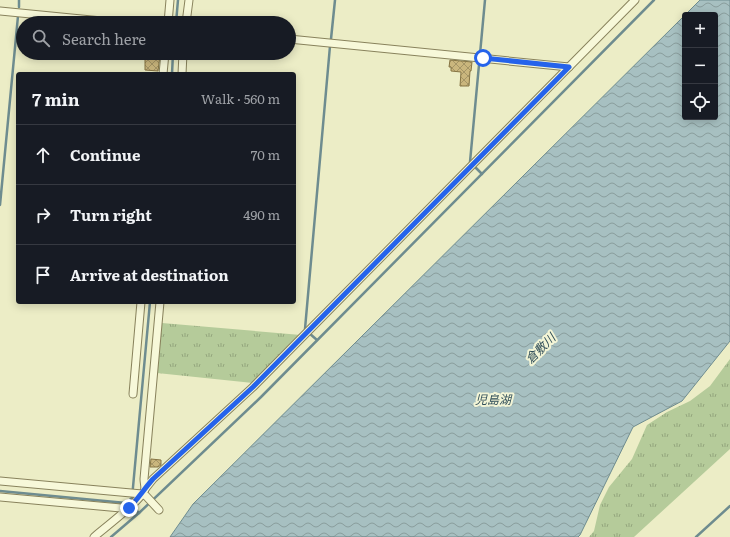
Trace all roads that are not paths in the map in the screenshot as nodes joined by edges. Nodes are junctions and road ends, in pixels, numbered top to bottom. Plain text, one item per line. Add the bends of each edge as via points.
1 (170, 0) edge
2 (189, 0) edge
3 (635, 0) edge
4 (0, 11) edge
5 (51, 16) edge
6 (169, 16) edge
7 (187, 16) edge
8 (296, 40) edge
9 (164, 60) edge
10 (183, 60) edge
11 (569, 67) junction
12 (163, 72) edge
13 (182, 72) edge
14 (141, 304) edge
15 (160, 304) edge
16 (133, 394) dead end
17 (0, 481) edge
18 (140, 493) junction
19 (0, 497) edge
20 (129, 507) junction
21 (157, 508) dead end
22 (94, 537) edge

1 - 6 street
2 - 7 street
3 - 11 street
4 - 5 street
8 - 11 street
9 - 12 street
10 - 13 street
11 - 18 street via 253,387
14 - 16 street
15 - 18 street via 144,479
17 - 18 street
18 - 20 street
18 - 21 street
19 - 20 street
20 - 22 street

